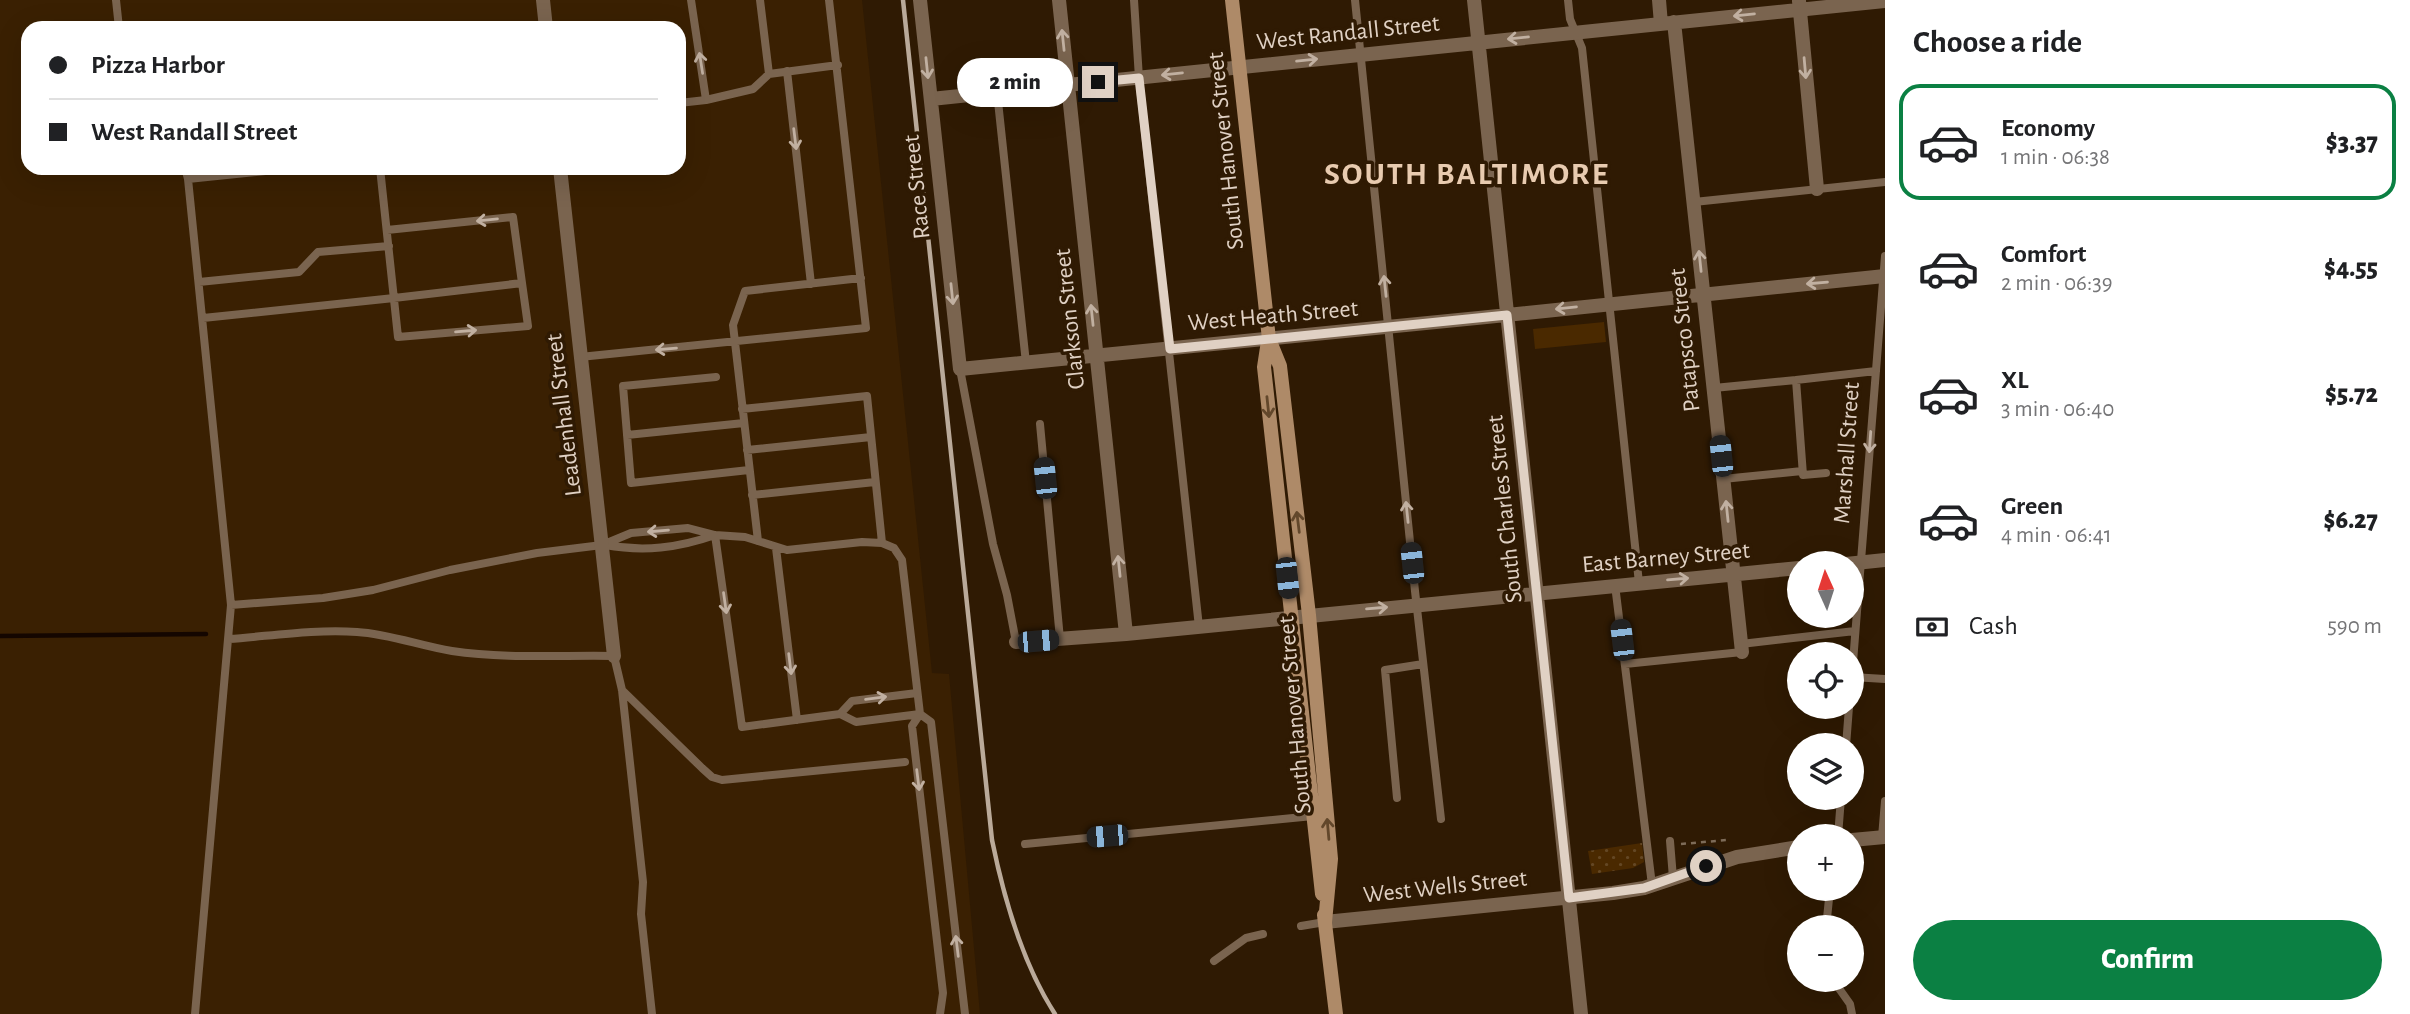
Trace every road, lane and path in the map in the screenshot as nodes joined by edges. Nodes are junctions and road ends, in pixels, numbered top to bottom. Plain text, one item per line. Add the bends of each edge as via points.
1 (116, 0) edge
2 (543, 0) edge
3 (691, 0) edge
4 (760, 0) edge
5 (830, 0) edge
6 (920, 0) edge
7 (1059, 0) edge
8 (1134, 0) edge
9 (1232, 0) edge
10 (1355, 0) edge
11 (1474, 0) edge
12 (1568, 0) edge
13 (1659, 0) edge
14 (1885, 1) edge
15 (1799, 5) edge
16 (118, 21) edge
17 (545, 21) edge
18 (1668, 23) junction
19 (1576, 32) junction
20 (1478, 42) junction
21 (1361, 55) junction
22 (838, 65) junction
23 (1240, 67) junction
24 (787, 71) junction
25 (769, 74) junction
26 (1139, 78) junction
27 (1068, 85) junction
28 (998, 92) junction
29 (931, 99) junction
30 (706, 100) junction
31 (686, 102) edge
32 (187, 175) edge
33 (227, 175) edge
34 (381, 175) edge
35 (561, 175) edge
36 (188, 179) junction
37 (1885, 182) edge
38 (1817, 189) junction
39 (1693, 202) junction
40 (387, 230) junction
41 (389, 246) junction
42 (1885, 256) edge
43 (1884, 276) edge
44 (862, 278) junction
45 (199, 282) junction
46 (522, 284) junction
47 (811, 284) junction
48 (1703, 293) junction
49 (394, 298) junction
50 (1609, 303) junction
51 (1507, 315) junction
52 (203, 318) junction
53 (1389, 328) junction
54 (1269, 340) junction
55 (734, 343) junction
56 (1170, 349) junction
57 (1097, 356) junction
58 (580, 357) junction
59 (1026, 363) junction
60 (960, 369) junction
61 (1876, 371) junction
62 (716, 377) dead end
63 (1796, 380) junction
64 (1714, 388) junction
65 (742, 408) junction
66 (744, 423) junction
67 (1040, 424) dead end
68 (627, 435) junction
69 (871, 437) junction
70 (747, 450) junction
71 (749, 470) junction
72 (1802, 471) junction
73 (1826, 473) dead end
74 (1723, 479) junction
75 (876, 482) junction
76 (752, 495) junction
77 (715, 535) junction
78 (758, 541) junction
79 (882, 543) junction
80 (602, 545) junction
81 (776, 548) junction
82 (1855, 551) edge
83 (1885, 560) edge
84 (1864, 562) edge
85 (1787, 569) edge
86 (1733, 574) junction
87 (1639, 583) junction
88 (1615, 585) junction
89 (1536, 593) junction
90 (231, 605) junction
91 (1417, 605) junction
92 (1309, 615) junction
93 (1292, 616) junction
94 (1199, 627) junction
95 (1855, 628) edge
96 (1855, 631) junction
97 (1126, 634) junction
98 (229, 639) junction
99 (1060, 639) junction
100 (1016, 642) joint
101 (1854, 642) edge
102 (1741, 648) junction
103 (614, 656) junction
104 (1423, 664) junction
105 (1625, 664) junction
106 (1864, 677) edge
107 (1885, 679) edge
108 (622, 690) junction
109 (917, 693) junction
110 (840, 714) junction
111 (920, 714) junction
112 (797, 720) junction
113 (905, 762) dead end
114 (1397, 798) dead end
115 (1885, 801) edge
116 (1312, 816) junction
117 (1441, 819) dead end
118 (1883, 837) edge
119 (1864, 839) edge
120 (1727, 840) dead end
121 (1670, 841) dead end
122 (1025, 844) dead end
123 (1679, 844) dead end
124 (1787, 849) edge
125 (1673, 878) junction
126 (1652, 885) junction
127 (1569, 898) junction
128 (1325, 922) junction
129 (1301, 926) dead end
130 (1263, 934) dead end
131 (1214, 961) dead end
132 (1842, 992) edge
133 (195, 1014) edge
134 (652, 1014) edge
135 (940, 1014) edge
136 (965, 1014) edge
137 (1336, 1014) edge
138 (1581, 1014) edge
139 (1852, 1014) edge

1 - 16 lane
2 - 17 street
30 -> 3 lane
4 - 25 lane
5 - 22 lane
6 -> 29 street, Race Street
27 -> 7 street, Clarkson Street
8 - 26 lane
9 - 23 main road, South Hanover Street
10 - 21 lane
11 - 20 street, South Charles Street
12 - 19 lane
13 - 18 street, Patapsco Street
14 - 15 street, West Randall Street
15 -> 18 street, West Randall Street
15 -> 38 street
18 - 19 street, West Randall Street
18 - 39 street, Patapsco Street
19 -> 20 street, West Randall Street
19 - 50 lane via 1582,48
20 - 21 street, West Randall Street
20 - 51 street, South Charles Street
23 -> 21 street, West Randall Street
53 -> 21 lane
22 - 24 lane
22 - 44 lane
23 -> 26 street, West Randall Street
23 - 54 main road, South Hanover Street
24 - 25 lane
24 -> 47 lane
25 - 30 lane via 753,89
26 - 27 street, West Randall Street
26 - 56 lane
27 - 28 street, West Randall Street
57 -> 27 street, Clarkson Street
28 - 29 street, West Randall Street
28 - 59 lane
29 -> 60 street, Race Street
30 - 31 lane
32 - 36 lane
33 - 36 lane
34 - 40 lane
35 - 58 street, Leadenhall Street
36 - 45 lane
37 - 38 lane
38 - 39 lane
48 -> 39 street, Patapsco Street
40 - 41 lane
46 -> 40 lane via 513,218
41 - 45 lane via 318,253 299,272
41 - 49 lane
42 - 43 lane, Marshall Street
43 -> 48 street, West Heath Street
43 - 61 lane, Marshall Street
44 - 47 lane
44 - 55 lane via 866,328
45 - 52 lane
46 - 49 lane
49 -> 46 lane via 398,337 528,326
47 - 55 lane via 746,291 733,325
48 - 50 street, West Heath Street
48 - 64 street, Patapsco Street
49 - 52 lane
50 -> 51 street, West Heath Street
50 - 87 lane
51 - 53 street, West Heath Street
51 - 89 street, South Charles Street
52 - 90 lane
53 - 54 street, West Heath Street
91 -> 53 lane
54 - 56 street, West Heath Street
92 -> 54 main road, South Hanover Street via 1280,366
54 -> 93 main road, South Hanover Street via 1264,367
55 -> 58 lane
55 - 65 lane
56 - 57 street, West Heath Street
56 - 94 lane
57 - 59 street, West Heath Street
97 -> 57 street, Clarkson Street
58 - 80 street, Leadenhall Street
59 - 60 street, West Heath Street
60 - 100 lane
61 - 63 lane
61 -> 82 lane, Marshall Street
62 - 68 lane via 623,386
63 - 64 lane
63 - 72 lane
64 - 74 street, Patapsco Street
65 - 66 lane
65 - 69 lane via 867,396
66 - 68 lane
66 - 70 lane
67 - 99 lane
68 - 71 lane via 631,483
69 - 70 lane
69 - 75 lane
70 - 71 lane
71 - 76 lane
72 - 73 lane via 1803,475
72 - 74 lane
86 -> 74 street, Patapsco Street
75 - 76 lane
75 - 79 lane
76 - 78 lane
77 - 78 lane
77 - 80 lane via 689,544 633,550
77 -> 80 lane via 688,528 631,533
77 -> 112 lane via 742,727
78 - 81 lane
79 - 81 lane
79 - 109 lane via 894,548 902,561
80 - 90 lane via 450,570 373,590
80 - 103 street, Leadenhall Street
81 -> 112 lane
83 - 84 street
85 - 86 street, East Barney Street
87 -> 86 street, East Barney Street
86 - 102 street, Patapsco Street
87 - 88 street, East Barney Street
88 - 89 street, East Barney Street
88 - 105 lane
89 - 91 street, East Barney Street
89 - 127 street, South Charles Street
90 - 98 lane
92 -> 91 street, East Barney Street
91 - 104 lane
92 - 93 street, East Barney Street
128 -> 92 main road, South Hanover Street via 1331,859
93 - 94 street, East Barney Street
93 - 116 main road, South Hanover Street
94 - 97 street, East Barney Street
95 - 96 lane, Marshall Street
96 - 101 lane, Marshall Street
96 - 102 lane
97 - 99 street, East Barney Street
98 - 103 lane via 355,632 453,651
98 - 133 lane
99 - 100 street, East Barney Street
102 - 105 lane
103 - 108 lane
104 - 114 lane via 1385,670
104 - 117 lane
105 - 126 lane
106 - 107 lane
108 - 113 lane via 702,768 722,780
108 - 134 lane
110 -> 109 lane via 852,701
109 - 111 lane
110 - 111 lane via 856,722
110 - 112 lane
111 -> 135 lane via 912,726 943,993
136 -> 111 lane via 931,722
115 - 118 lane
116 - 122 lane
116 - 128 main road, South Hanover Street
118 - 119 street
120 - 123 path
121 - 125 lane
124 - 125 street, West Wells Street via 1737,857
125 - 126 street, West Wells Street
126 - 127 street, West Wells Street
127 - 128 street, West Wells Street
127 - 138 street, South Charles Street
128 - 129 lane
128 - 137 main road, South Hanover Street
130 - 131 lane via 1246,938
132 - 139 lane

